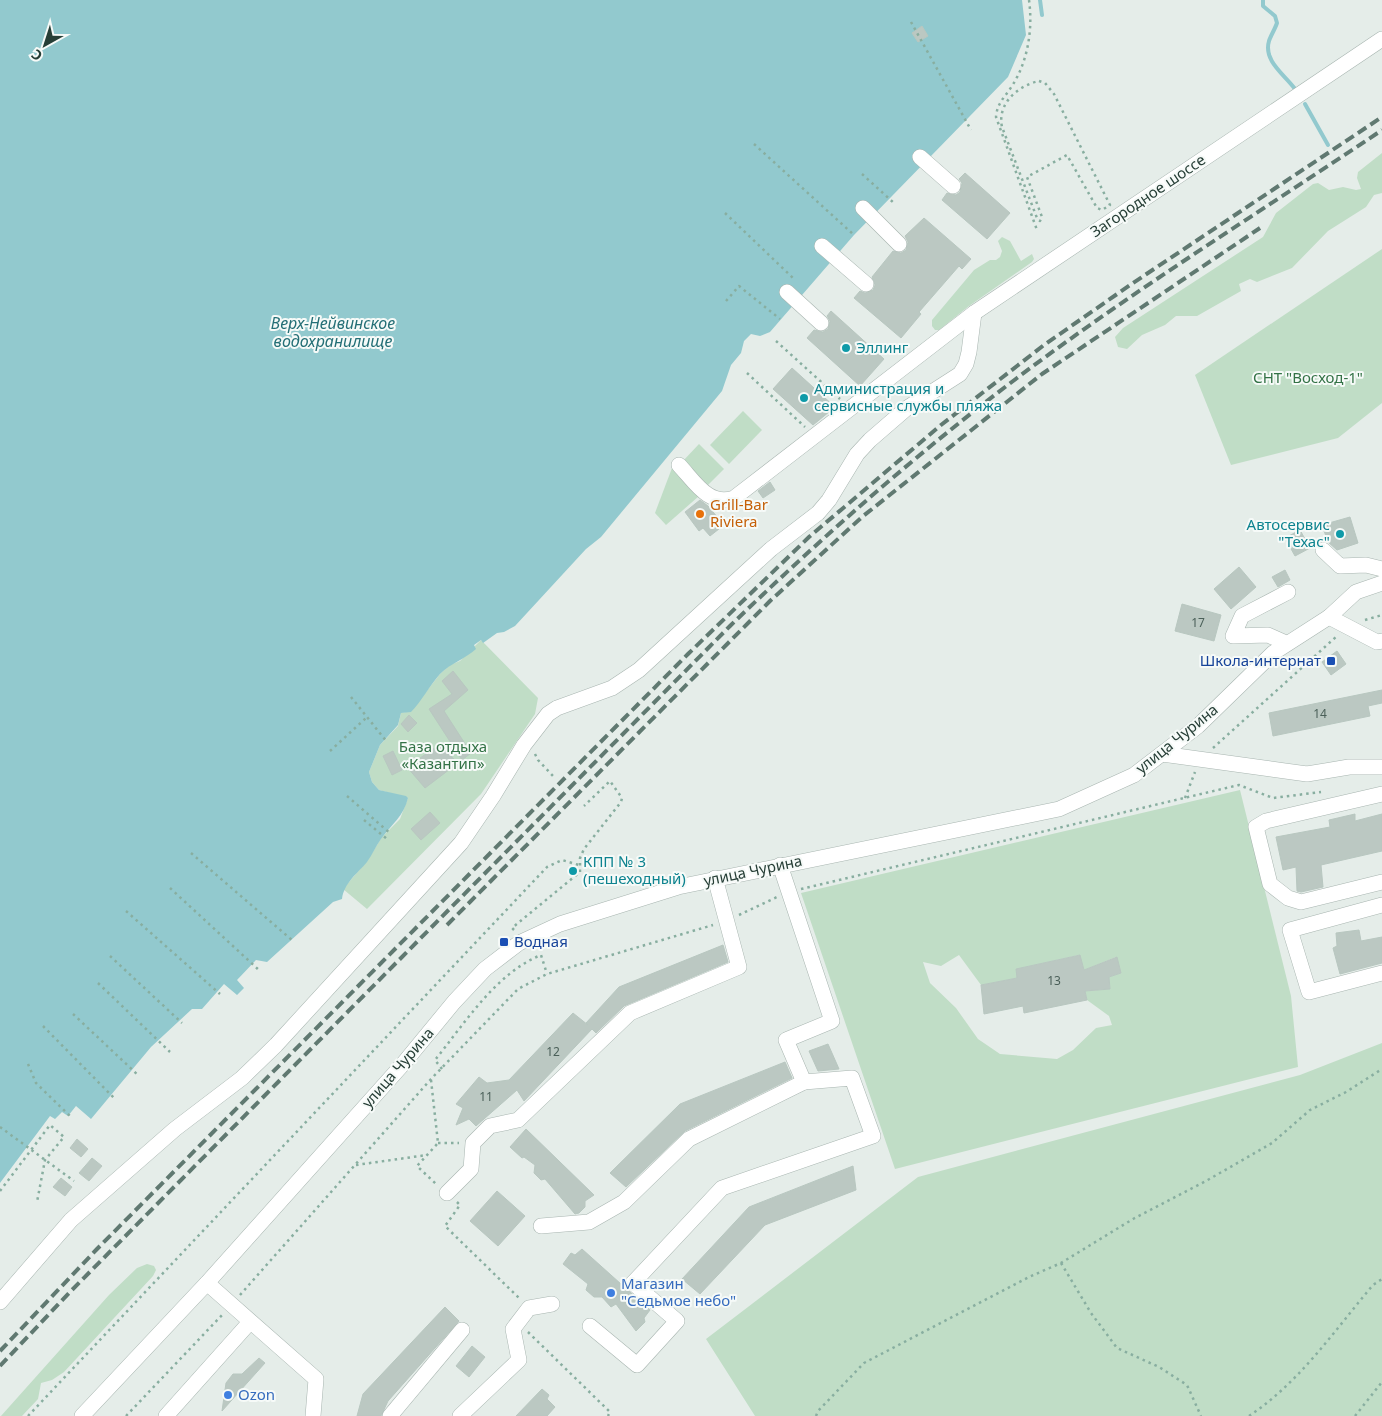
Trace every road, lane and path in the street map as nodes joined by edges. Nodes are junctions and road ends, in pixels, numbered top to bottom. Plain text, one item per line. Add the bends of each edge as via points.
1 (1030, 0) edge
2 (911, 22) dead end
3 (1382, 39) edge
4 (971, 130) dead end
5 (754, 144) dead end
6 (920, 157) dead end
7 (862, 174) dead end
8 (953, 186) dead end
9 (895, 204) dead end
10 (863, 208) dead end
11 (1097, 208) joint
12 (725, 213) dead end
13 (1037, 230) dead end
14 (854, 235) dead end
15 (898, 244) dead end
16 (822, 246) dead end
17 (866, 284) dead end
18 (792, 288) joint
19 (726, 301) dead end
20 (974, 313) junction
21 (780, 319) dead end
22 (821, 322) dead end
23 (776, 341) dead end
24 (747, 372) dead end
25 (850, 409) junction
26 (815, 437) junction
27 (679, 465) dead end
28 (1323, 550) dead end
29 (1382, 569) edge
30 (1382, 584) edge
31 (1288, 592) dead end
32 (1382, 615) edge
33 (1329, 617) junction
34 (1347, 627) junction
35 (1382, 641) edge
36 (1286, 643) junction
37 (351, 697) dead end
38 (366, 718) junction
39 (531, 734) junction
40 (387, 742) dead end
41 (330, 751) dead end
42 (1162, 754) junction
43 (1200, 759) junction
44 (1382, 767) edge
45 (553, 776) dead end
46 (1382, 794) edge
47 (347, 796) dead end
48 (1184, 798) dead end
49 (584, 806) dead end
50 (364, 820) dead end
51 (391, 834) dead end
52 (387, 839) dead end
53 (190, 853) dead end
54 (579, 865) junction
55 (780, 865) junction
56 (715, 878) junction
57 (1382, 882) edge
58 (170, 888) dead end
59 (1382, 905) edge
60 (126, 911) dead end
61 (293, 941) dead end
62 (519, 944) junction
63 (110, 956) dead end
64 (260, 971) dead end
65 (1382, 973) edge
66 (548, 974) dead end
67 (98, 983) dead end
68 (220, 994) dead end
69 (73, 1014) dead end
70 (182, 1023) dead end
71 (43, 1026) dead end
72 (170, 1052) dead end
73 (28, 1064) dead end
74 (442, 1069) dead end
75 (1382, 1069) edge
76 (139, 1076) dead end
77 (431, 1079) dead end
78 (804, 1082) junction
79 (114, 1098) dead end
80 (72, 1118) dead end
81 (0, 1127) edge
82 (438, 1143) junction
83 (473, 1143) junction
84 (31, 1149) junction
85 (427, 1155) junction
86 (45, 1160) junction
87 (355, 1165) dead end
88 (74, 1181) dead end
89 (436, 1183) dead end
90 (0, 1191) edge
91 (447, 1194) dead end
92 (37, 1202) dead end
93 (460, 1205) dead end
94 (541, 1226) dead end
95 (1060, 1262) junction
96 (1382, 1278) edge
97 (207, 1283) junction
98 (508, 1288) dead end
99 (0, 1302) edge
100 (552, 1304) dead end
101 (250, 1322) junction
102 (518, 1322) junction
103 (590, 1326) dead end
104 (462, 1330) dead end
105 (1382, 1382) edge
106 (28, 1416) edge
107 (82, 1416) edge
108 (166, 1416) edge
109 (313, 1416) edge
110 (390, 1416) edge
111 (460, 1416) edge
112 (608, 1416) edge
113 (816, 1416) edge
114 (1201, 1416) edge
115 (1249, 1416) edge
116 (1354, 1416) edge

1 - 13 path via 1027,48 1018,76 998,106 996,116
2 - 4 path
3 - 20 street, Загородное шоссе
5 - 14 path
6 - 8 street
7 - 9 path
10 - 15 street
11 - 11 path via 1067,155 1028,177 1042,217 1040,220 1037,218 1000,114 1007,101 1032,83 1044,83 1054,94 1110,205 1102,210
12 - 18 path
16 - 17 street
18 - 22 street
19 - 21 path via 739,286
20 - 25 street, Загородное шоссе
20 - 39 street via 969,352 960,374 907,408 870,440 818,512 771,549 639,670 612,688 556,708
23 - 25 path
24 - 26 path
25 - 26 street, Загородное шоссе
26 - 27 street, Загородное шоссе via 726,501 719,501 705,492
28 - 29 street via 1340,566 1366,565
30 - 33 street, улица Чурина via 1356,592
31 - 36 street via 1242,616 1233,636 1268,635
32 - 34 path
33 - 34 street
33 - 36 street, улица Чурина
34 - 35 street via 1377,642
34 - 43 path
36 - 42 street, улица Чурина via 1198,726
37 - 38 path
38 - 40 path
38 - 41 path
39 - 45 path via 538,760
39 - 99 street via 461,843 276,1045 242,1078 153,1148 71,1220
42 - 43 street
42 - 55 street, улица Чурина via 1134,775 1059,809
43 - 44 street via 1307,774 1349,767
43 - 48 path
46 - 57 street via 1266,821 1256,827 1270,884 1288,898 1301,902
47 - 51 path
49 - 54 path via 610,781 622,798 584,849
50 - 52 path
53 - 61 path
54 - 62 path via 580,872 576,876 562,884 512,928
54 - 106 path via 562,860 547,867
55 - 56 street, улица Чурина
55 - 78 street via 832,1021 786,1040
56 - 62 street, улица Чурина via 560,924
56 - 83 street via 739,967 630,1013 518,1120 490,1126
58 - 64 path
59 - 65 street via 1290,930 1309,992
60 - 68 path
62 - 97 street, улица Чурина via 485,970 459,997
63 - 70 path
66 - 74 path via 542,955 526,961 500,982 434,1060
67 - 72 path
69 - 76 path
71 - 79 path
73 - 80 path via 36,1083
75 - 95 path via 1310,1110 1272,1143
77 - 82 path
78 - 94 street via 689,1139 624,1202 589,1222
78 - 103 street via 852,1078 872,1136 722,1188 632,1283 677,1321 637,1365
81 - 84 path
82 - 83 path
82 - 85 path
83 - 91 street via 471,1169
84 - 86 path
84 - 86 path via 50,1125 64,1137
84 - 90 path
85 - 87 path
85 - 89 path via 417,1166
86 - 88 path
86 - 92 path
93 - 98 path via 446,1226
95 - 113 path via 864,1363
95 - 114 path via 1117,1348 1159,1367 1187,1386
96 - 115 path via 1274,1400
97 - 101 street
97 - 107 street, улица Чурина
100 - 102 street via 529,1308
101 - 108 street
101 - 109 street via 316,1379
102 - 111 street via 512,1329 519,1360
102 - 112 path via 610,1412
104 - 110 street
105 - 116 path

